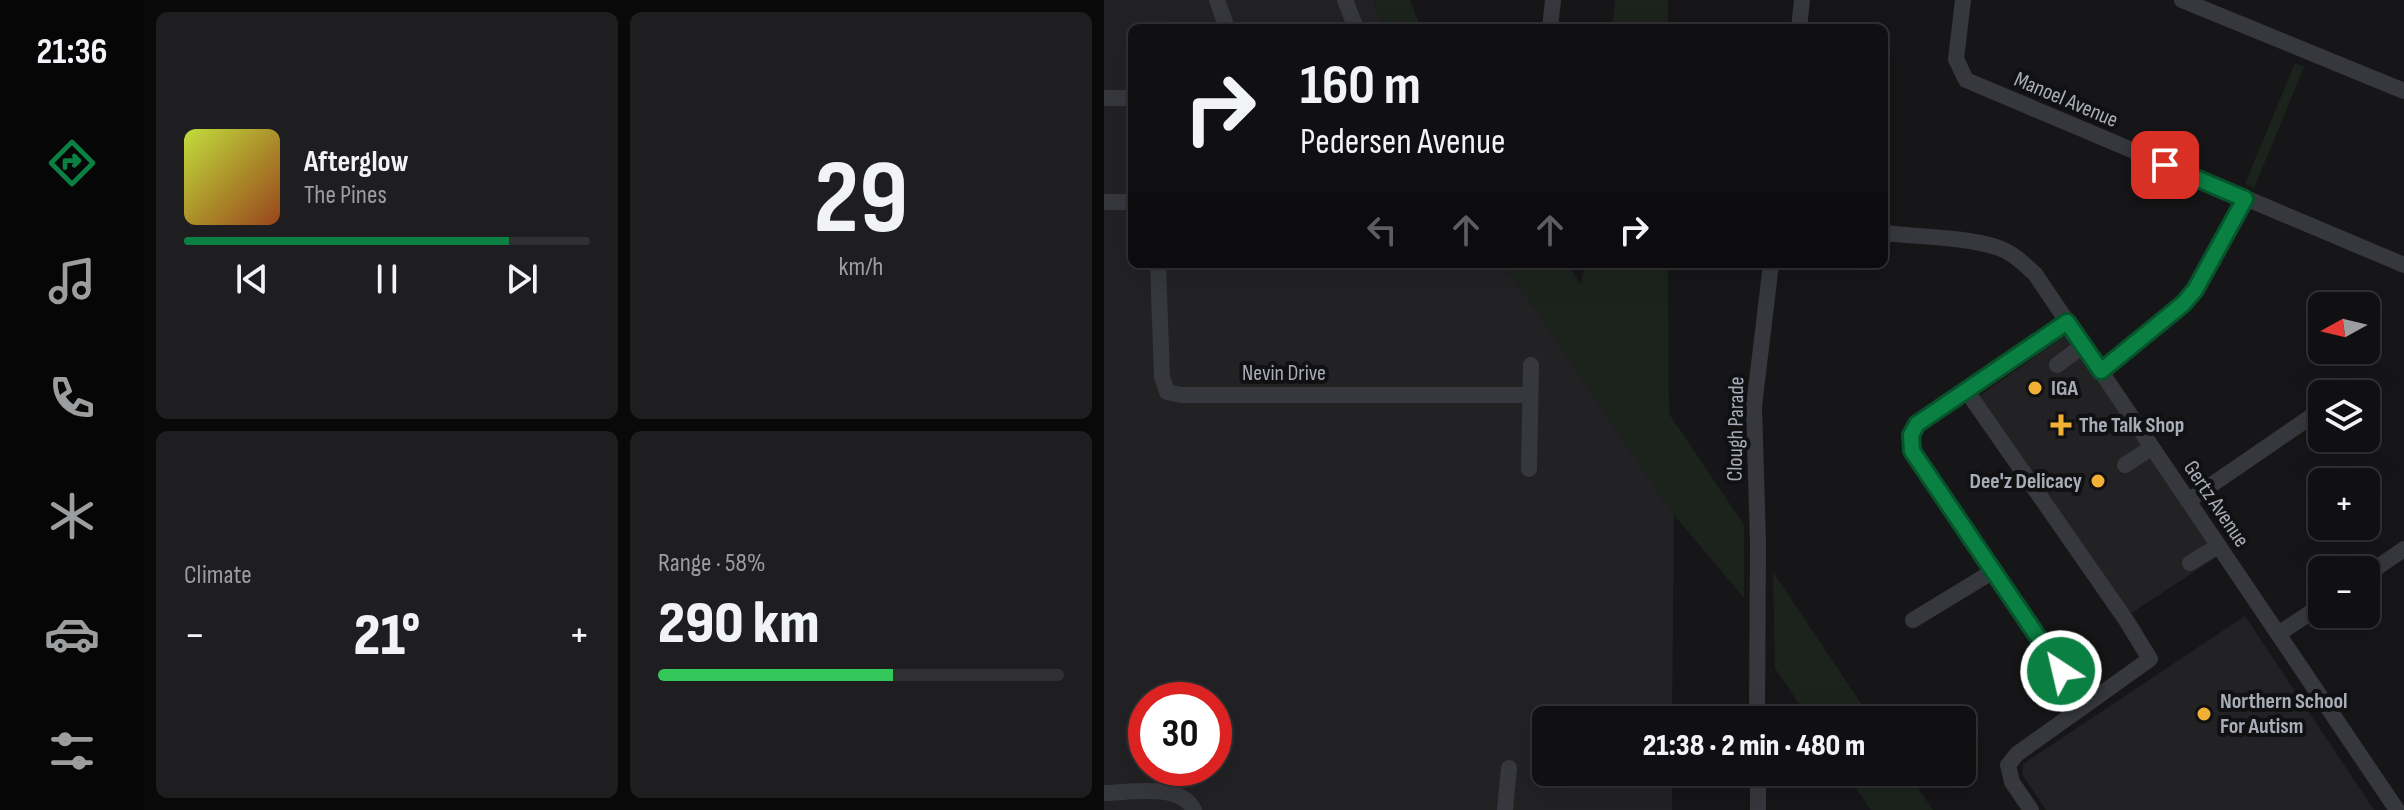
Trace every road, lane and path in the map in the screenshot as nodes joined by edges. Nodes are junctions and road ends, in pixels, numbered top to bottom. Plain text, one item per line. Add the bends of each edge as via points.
1 (1217, 0) edge
2 (1345, 0) edge
3 (1553, 0) edge
4 (1802, 0) edge
5 (1963, 0) edge
6 (2182, 0) edge
7 (1226, 24) edge
8 (1354, 24) edge
9 (1550, 24) edge
10 (1799, 24) edge
11 (2404, 91) edge
12 (1104, 98) edge
13 (1128, 98) edge
14 (2245, 199) junction
15 (1104, 202) edge
16 (1128, 202) edge
17 (1888, 233) edge
18 (2404, 265) edge
19 (1158, 268) edge
20 (1771, 268) edge
21 (2067, 322) junction
22 (2084, 345) junction
23 (1531, 365) dead end
24 (2057, 365) dead end
25 (2101, 371) junction
26 (1966, 390) junction
27 (1530, 395) junction
28 (2308, 419) edge
29 (2151, 448) junction
30 (2125, 465) dead end
31 (1529, 469) dead end
32 (2188, 501) junction
33 (2218, 546) junction
34 (2404, 549) edge
35 (2190, 563) dead end
36 (2380, 565) edge
37 (1992, 572) junction
38 (2308, 614) edge
39 (1913, 620) dead end
40 (2278, 634) junction
41 (2084, 705) junction
42 (1757, 706) edge
43 (1509, 768) dead end
44 (1758, 786) edge
45 (1104, 793) edge
46 (1194, 810) edge
47 (1505, 810) edge
48 (1758, 810) edge
49 (2031, 810) edge
50 (2397, 810) edge

1 - 7 street
2 - 8 street
3 - 9 street
4 - 10 street
5 - 14 street, Manoel Avenue via 1956,59 1966,80
6 - 11 street
12 - 13 street
14 - 18 street, Manoel Avenue
14 - 25 street via 2195,290
15 - 16 street
17 - 21 street, Gertz Avenue via 2000,249 2035,274
19 - 27 street, Nevin Drive via 1167,392
20 - 42 street, Clough Parade via 1754,406
21 - 22 street, Gertz Avenue
21 - 26 street
22 - 24 street
22 - 25 street, Gertz Avenue
23 - 27 street
25 - 29 street, Gertz Avenue
26 - 37 street via 1917,424 1912,451
26 - 41 street via 2150,659
27 - 31 street
28 - 32 street
29 - 30 street
29 - 32 street, Gertz Avenue
32 - 33 street, Gertz Avenue
33 - 35 street
33 - 40 street, Gertz Avenue
34 - 36 street
37 - 39 street
37 - 41 street
38 - 40 street
40 - 50 street, Gertz Avenue
41 - 49 street via 2008,765 2012,782
43 - 47 street
44 - 48 street
45 - 46 street via 1170,792

